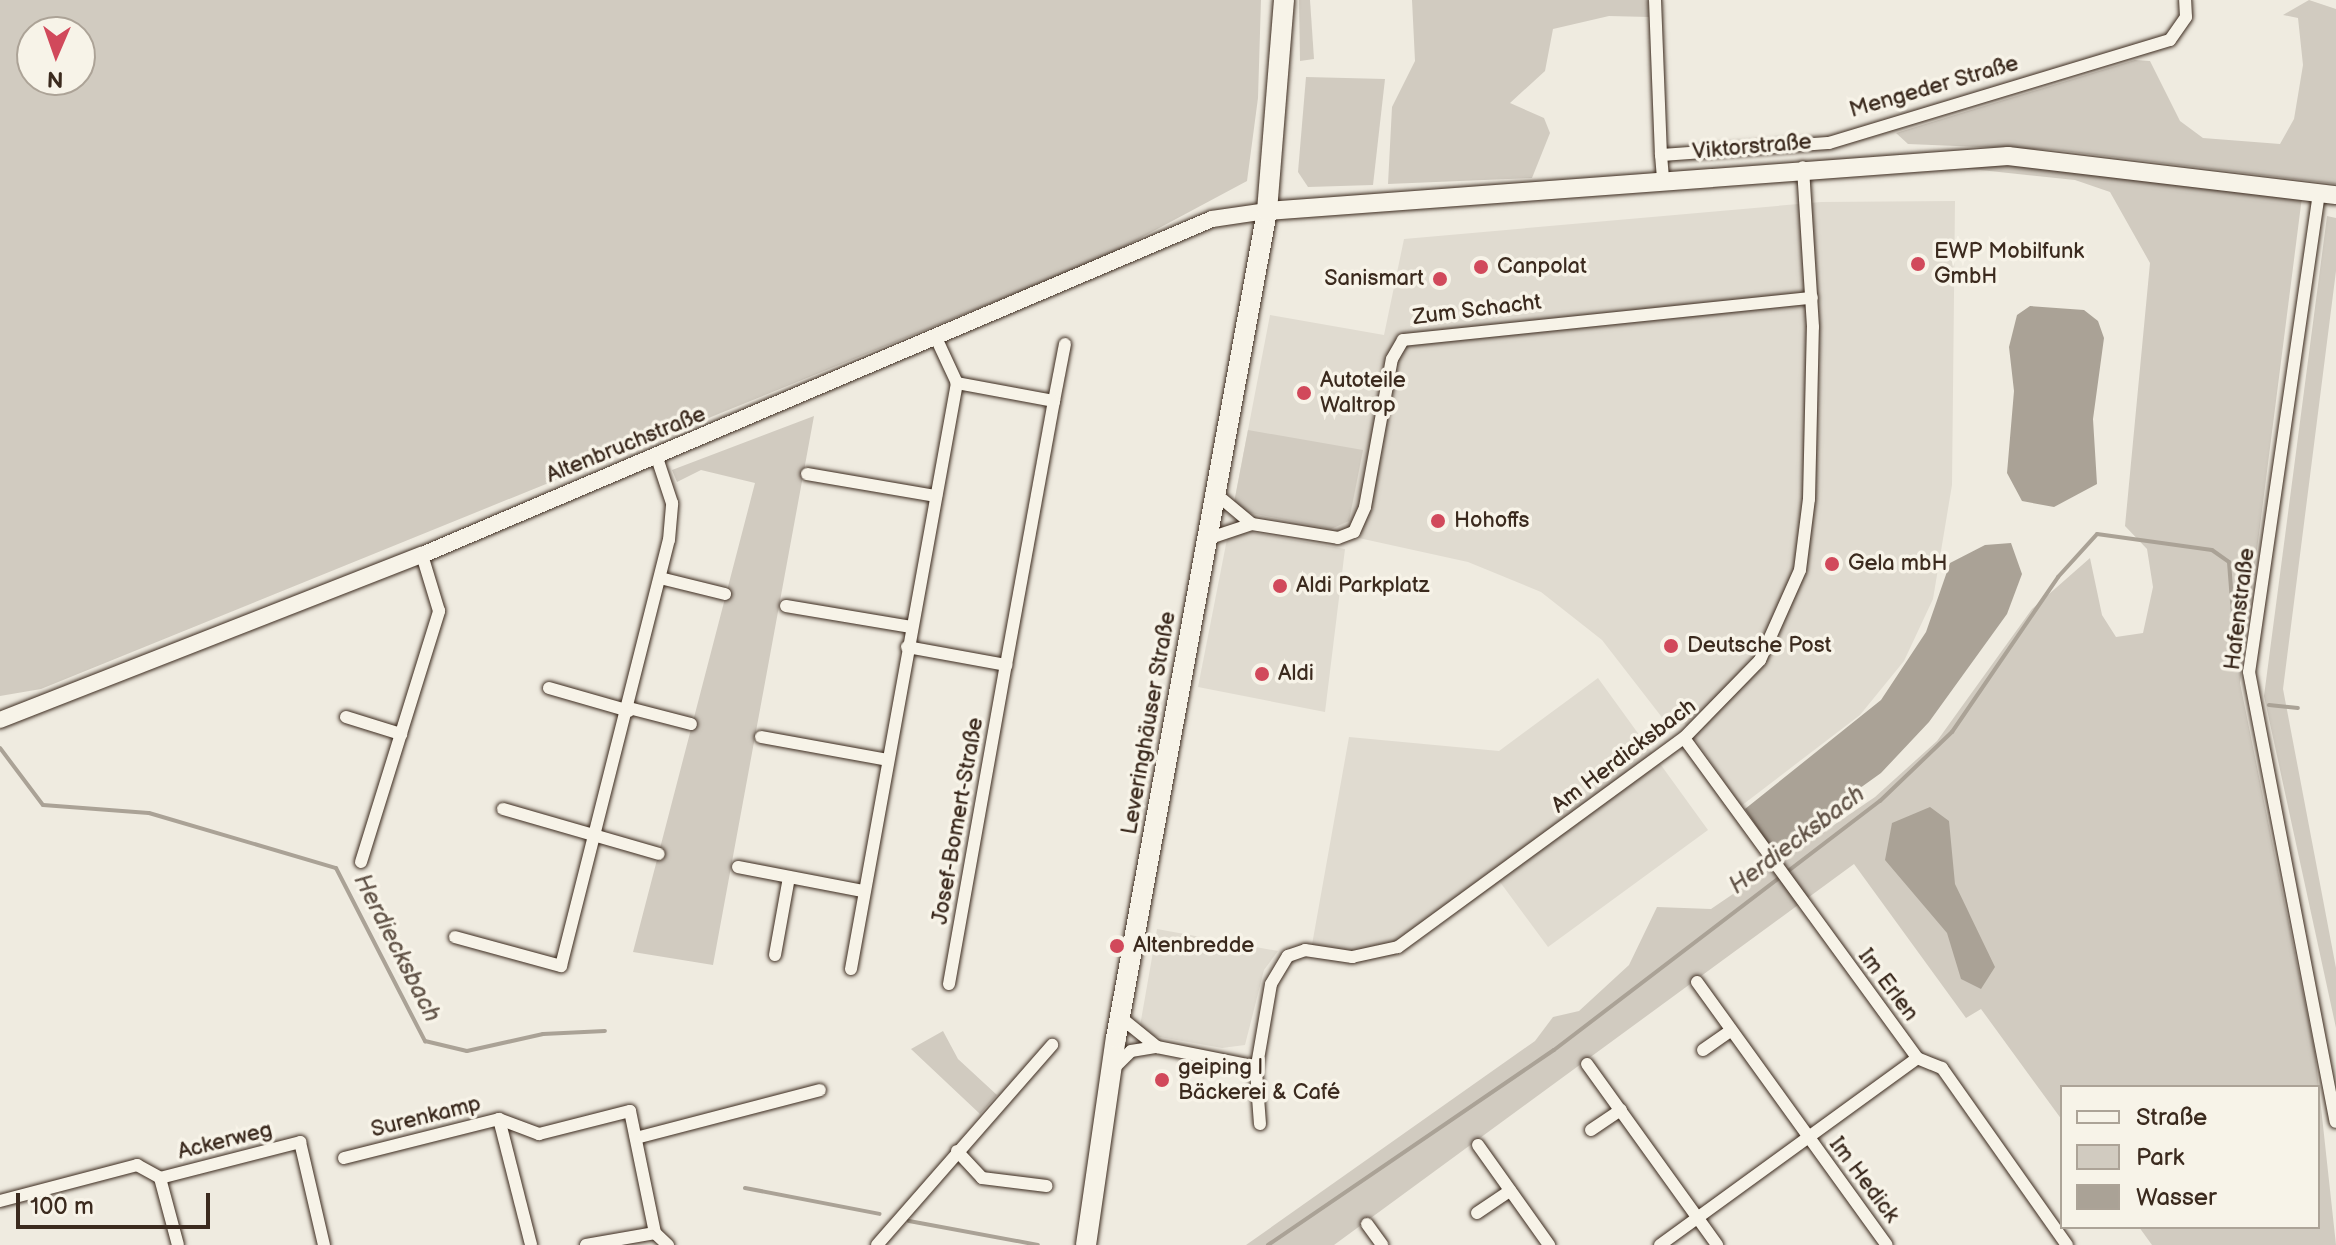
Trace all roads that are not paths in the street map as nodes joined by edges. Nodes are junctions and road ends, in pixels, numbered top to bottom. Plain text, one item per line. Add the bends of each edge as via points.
1 (1284, 0) edge
2 (1655, 0) edge
3 (2185, 0) edge
4 (1661, 155) junction
5 (1803, 167) junction
6 (1663, 178) junction
7 (2327, 194) edge
8 (1267, 211) junction
9 (1812, 298) junction
10 (937, 340) junction
11 (1065, 344) dead end
12 (957, 383) junction
13 (1054, 401) junction
14 (657, 458) junction
15 (807, 474) dead end
16 (1216, 494) junction
17 (936, 496) junction
18 (1252, 524) junction
19 (1207, 539) junction
20 (422, 555) junction
21 (660, 578) junction
22 (725, 594) dead end
23 (786, 606) dead end
24 (911, 627) junction
25 (907, 647) junction
26 (1006, 665) junction
27 (549, 688) dead end
28 (629, 710) junction
29 (346, 717) dead end
30 (0, 720) edge
31 (691, 724) dead end
32 (401, 734) junction
33 (761, 737) dead end
34 (1684, 738) junction
35 (887, 760) junction
36 (503, 809) dead end
37 (597, 836) junction
38 (659, 854) dead end
39 (361, 862) dead end
40 (738, 867) dead end
41 (789, 877) junction
42 (863, 891) junction
43 (455, 937) dead end
44 (775, 955) dead end
45 (851, 969) dead end
46 (1697, 982) dead end
47 (949, 984) dead end
48 (1120, 1017) junction
49 (1730, 1031) junction
50 (1052, 1045) dead end
51 (1157, 1047) junction
52 (1703, 1050) dead end
53 (1917, 1058) junction
54 (1587, 1064) dead end
55 (1257, 1067) junction
56 (1109, 1079) junction
57 (820, 1090) dead end
58 (1621, 1110) junction
59 (499, 1119) junction
60 (2336, 1122) edge
61 (1260, 1124) dead end
62 (1591, 1130) dead end
63 (636, 1138) junction
64 (1809, 1139) junction
65 (1478, 1145) dead end
66 (957, 1151) junction
67 (344, 1158) dead end
68 (160, 1178) junction
69 (1047, 1186) dead end
70 (1510, 1191) junction
71 (0, 1201) edge
72 (1477, 1213) dead end
73 (1698, 1218) junction
74 (1367, 1224) dead end
75 (655, 1233) junction
76 (178, 1245) edge
77 (324, 1245) edge
78 (531, 1245) edge
79 (586, 1245) edge
80 (668, 1245) edge
81 (877, 1245) edge
82 (1086, 1245) edge
83 (1382, 1245) edge
84 (1549, 1245) edge
85 (1660, 1245) edge
86 (1717, 1245) edge
87 (1887, 1245) edge
88 (2067, 1245) edge

1 - 8 main road
2 - 4 street
3 - 4 street, Mengeder Straße via 2186,17 2170,40 1924,118 1829,143
4 - 6 street
5 - 6 main road, Viktorstraße
5 - 7 main road, Viktorstraße via 2008,156
5 - 9 street, Am Herdicksbach
6 - 8 main road, Viktorstraße
7 - 60 street, Hafenstraße via 2249,672
8 - 10 street, Altenbruchstraße via 1212,219
8 - 16 main road, Leveringhäuser Straße
9 - 18 street, Zum Schacht via 1403,340 1392,359 1365,507 1354,532 1338,538
9 - 34 street, Am Herdicksbach via 1800,570 1760,660
10 - 12 street
10 - 14 street, Altenbruchstraße
11 - 13 street, Josef-Bomert-Straße
12 - 13 street
12 - 17 street
13 - 26 street, Josef-Bomert-Straße
14 - 20 street, Altenbruchstraße
14 - 21 street via 672,503
15 - 17 street
16 - 18 street
16 - 19 main road, Leveringhäuser Straße
17 - 24 street
18 - 19 street, Zum Schacht
19 - 48 main road, Leveringhäuser Straße
20 - 30 street, Altenbruchstraße
20 - 32 street via 439,611
21 - 22 street
21 - 28 street
23 - 24 street
24 - 25 street
25 - 26 street
25 - 35 street
26 - 47 street, Josef-Bomert-Straße
27 - 28 street
28 - 31 street
28 - 37 street
29 - 32 street
32 - 39 street
33 - 35 street
34 - 53 street, Im Erlen
34 - 55 street, Am Herdicksbach via 1398,947 1352,957 1305,950 1288,956 1271,984
35 - 42 street
36 - 37 street
37 - 38 street
37 - 43 street via 561,966
40 - 41 street
41 - 42 street
41 - 44 street
42 - 45 street
46 - 49 street, Im Hedick
48 - 51 street
48 - 56 main road, Leveringhäuser Straße
49 - 52 street
49 - 64 street, Im Hedick
50 - 66 street
51 - 55 street
51 - 56 street via 1119,1058
53 - 64 street
53 - 88 street, Im Erlen via 1942,1068
54 - 58 street
55 - 61 street, Am Herdicksbach
56 - 82 main road, Leveringhäuser Straße
57 - 63 street
58 - 62 street
58 - 73 street
59 - 63 street, Surenkamp via 539,1134 630,1111
59 - 67 street, Surenkamp
59 - 78 street
63 - 75 street, Surenkamp
64 - 73 street
64 - 87 street, Im Hedick
65 - 70 street
66 - 69 street via 982,1178
66 - 81 street
68 - 71 street, Ackerweg via 137,1165
68 - 76 street, Ackerweg
68 - 77 street, Ackerweg via 300,1142
70 - 72 street
70 - 84 street
73 - 85 street
73 - 86 street
74 - 83 street
75 - 79 street
75 - 80 street

